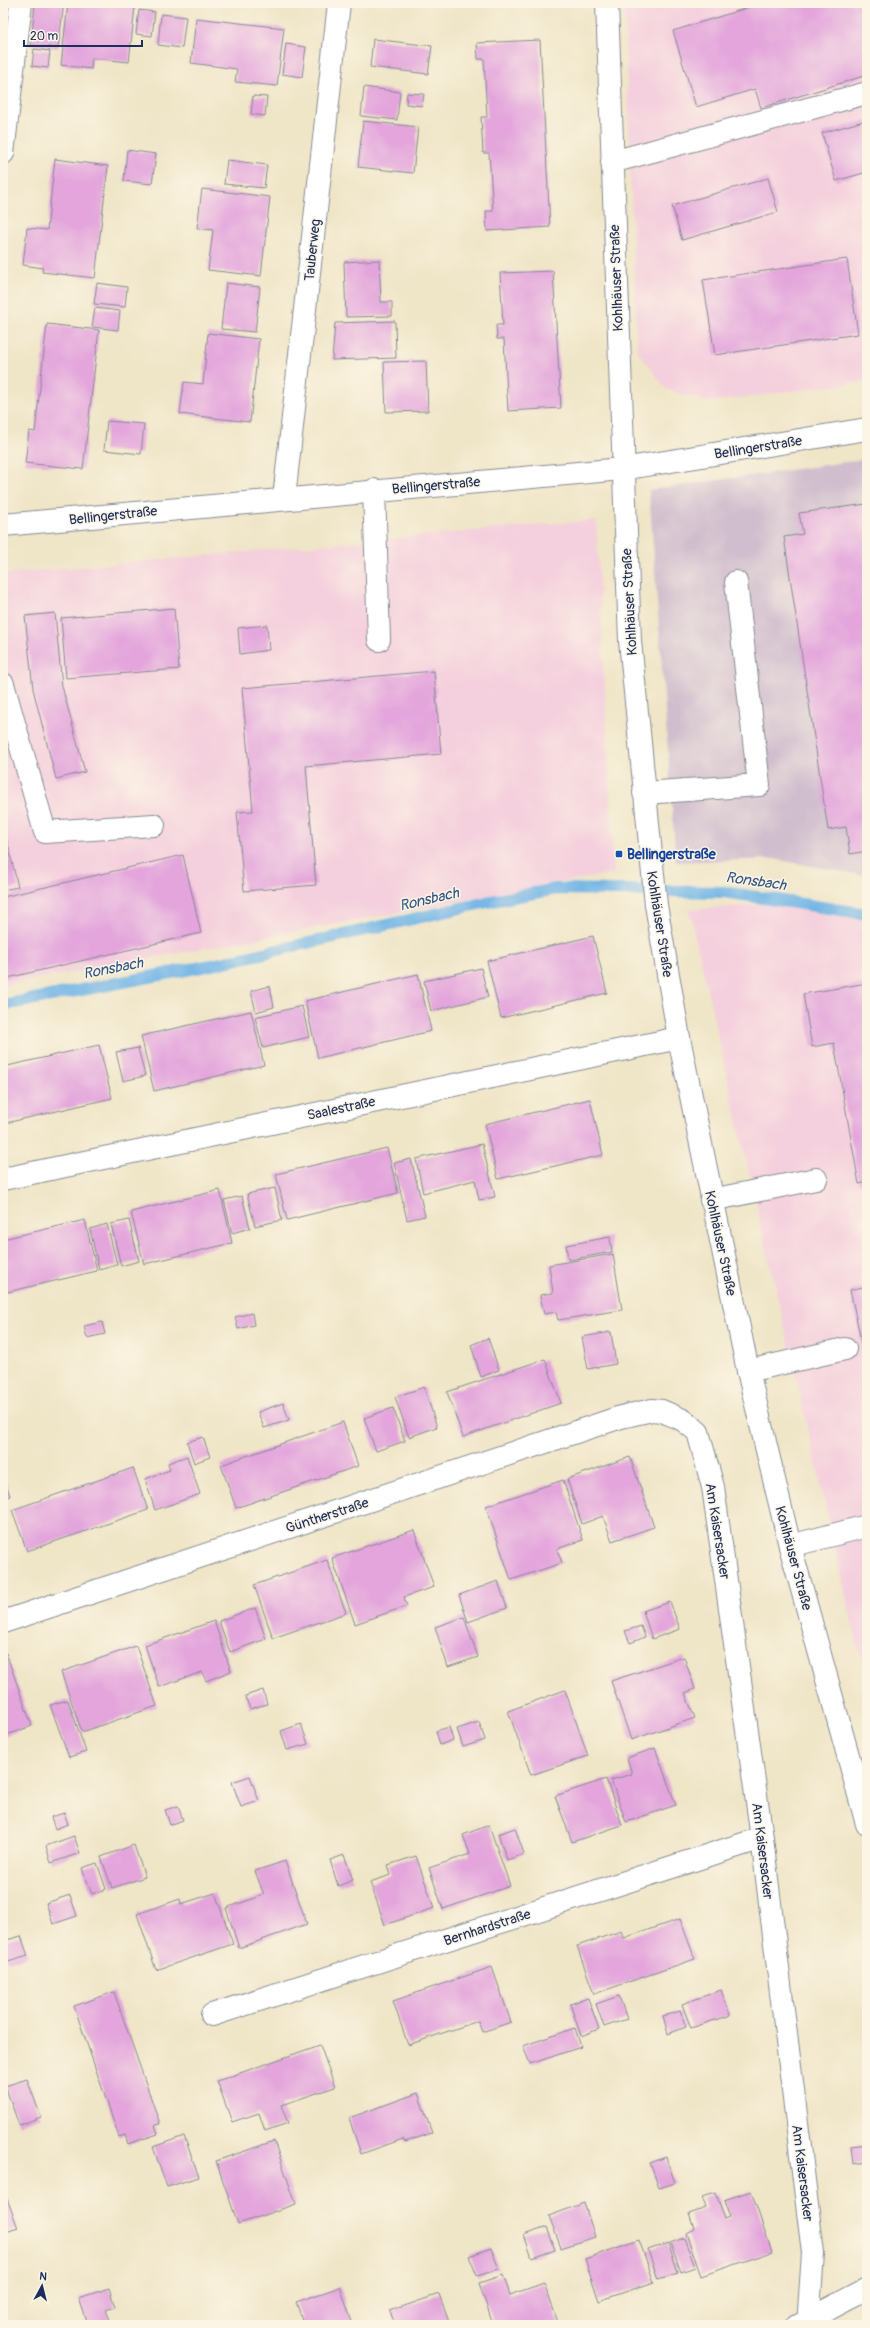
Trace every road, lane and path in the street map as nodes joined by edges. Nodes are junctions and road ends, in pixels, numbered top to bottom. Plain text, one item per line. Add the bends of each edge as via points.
1 (21, 3) edge
2 (339, 3) edge
3 (607, 3) edge
4 (867, 93) edge
5 (3, 153) edge
6 (612, 162) junction
7 (867, 429) edge
8 (622, 469) junction
9 (374, 490) junction
10 (284, 498) junction
11 (3, 525) edge
12 (736, 582) dead end
13 (379, 640) dead end
14 (3, 684) edge
15 (644, 793) junction
16 (154, 825) dead end
17 (679, 1038) junction
18 (3, 1179) edge
19 (816, 1179) dead end
20 (711, 1200) junction
21 (845, 1349) dead end
22 (748, 1371) junction
23 (652, 1410) joint
24 (867, 1526) edge
25 (790, 1546) junction
26 (3, 1622) edge
27 (867, 1824) edge
28 (762, 1838) junction
29 (212, 2015) dead end
30 (867, 2289) edge
31 (805, 2323) edge

1 - 5 street
2 - 10 street, Tauberweg
3 - 6 street, Kohlhäuser Straße
4 - 6 street
6 - 8 street, Kohlhäuser Straße
7 - 8 street, Bellingerstraße
8 - 9 street, Bellingerstraße
8 - 15 street, Kohlhäuser Straße via 630,641
9 - 10 street, Bellingerstraße
9 - 13 street
10 - 11 street, Bellingerstraße
12 - 15 street via 759,785
14 - 16 street via 45,832
15 - 17 street, Kohlhäuser Straße via 656,905
17 - 18 street, Saalestraße
17 - 20 street, Kohlhäuser Straße
19 - 20 street
20 - 22 street, Kohlhäuser Straße
21 - 22 street
22 - 25 street, Kohlhäuser Straße
23 - 26 street, Güntherstraße via 621,1417
23 - 28 street, Am Kaisersacker via 683,1420 698,1432 713,1487
24 - 25 street
25 - 27 street, Kohlhäuser Straße
28 - 29 street, Bernhardstraße
28 - 31 street, Am Kaisersacker via 813,2253
30 - 31 street

